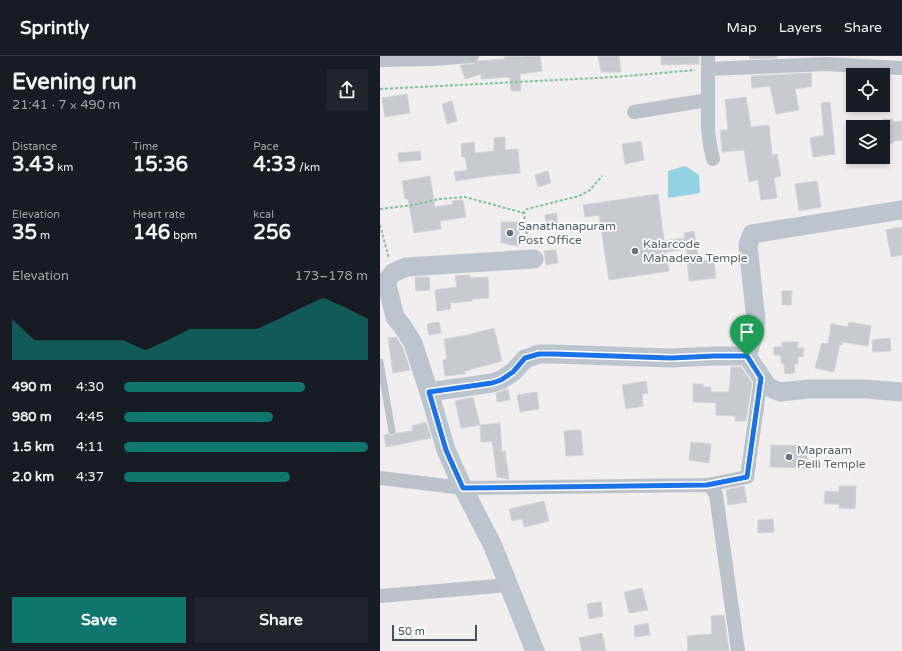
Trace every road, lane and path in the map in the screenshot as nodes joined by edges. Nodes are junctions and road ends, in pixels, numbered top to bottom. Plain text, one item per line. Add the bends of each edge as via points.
1 (472, 56) edge
2 (380, 60) edge
3 (708, 63) edge
4 (902, 68) edge
5 (380, 89) edge
6 (708, 100) junction
7 (634, 112) dead end
8 (713, 159) dead end
9 (602, 176) dead end
10 (380, 209) edge
11 (902, 210) edge
12 (524, 213) junction
13 (380, 225) edge
14 (532, 259) joint
15 (394, 273) junction
16 (387, 318) edge
17 (747, 356) junction
18 (380, 362) edge
19 (761, 378) junction
20 (429, 392) junction
21 (902, 392) edge
22 (392, 431) dead end
23 (380, 478) edge
24 (707, 485) junction
25 (463, 488) junction
26 (508, 585) junction
27 (380, 596) edge
28 (535, 651) edge
29 (738, 651) edge

1 - 2 street
3 - 4 street via 826,64
3 - 5 path via 673,71 615,77
3 - 6 street
6 - 7 street
6 - 8 street via 708,129
9 - 12 path via 590,190 579,196 532,207
10 - 12 path via 465,197
11 - 17 main road via 752,234 748,245 756,320
12 - 14 path
13 - 15 path
14 - 15 main road via 406,267
15 - 16 main road via 388,279 387,285
16 - 20 main road via 403,327 413,343
17 - 19 main road
17 - 20 main road via 671,358 539,354 525,358 513,372 501,380
18 - 22 lane
19 - 21 main road via 768,387 780,392 866,389
19 - 24 street via 747,477
20 - 25 main road via 446,450
23 - 25 street
24 - 25 street
24 - 29 street via 716,496
25 - 26 main road via 492,544
26 - 27 street
26 - 28 main road

